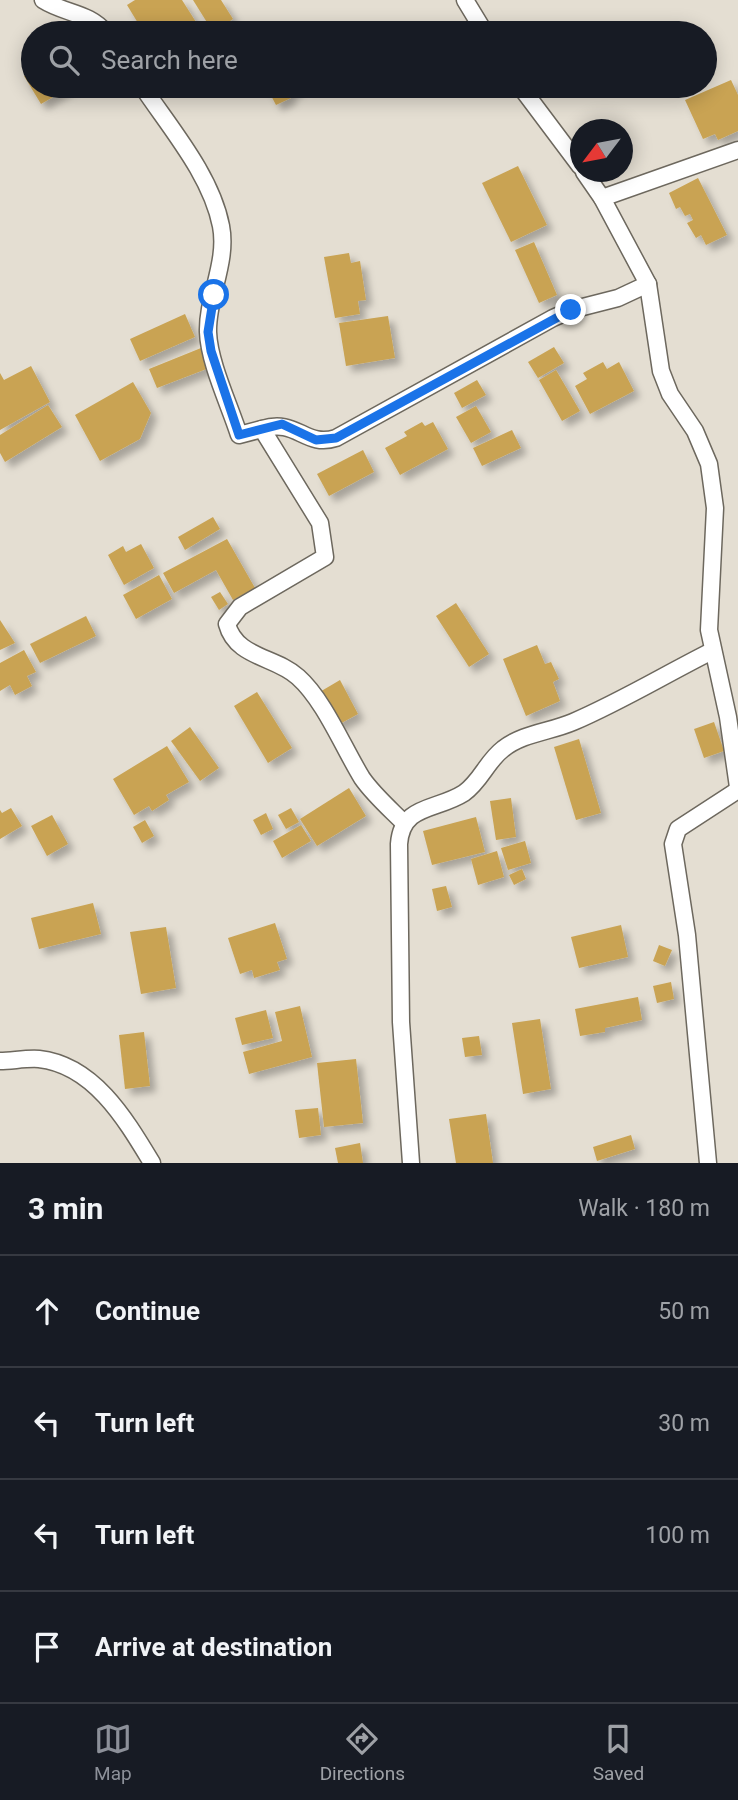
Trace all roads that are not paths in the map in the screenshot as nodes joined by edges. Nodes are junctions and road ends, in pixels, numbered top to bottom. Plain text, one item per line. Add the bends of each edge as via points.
1 (43, 0) edge
2 (465, 0) edge
3 (95, 21) edge
4 (478, 21) edge
5 (150, 98) edge
6 (529, 98) edge
7 (738, 150) edge
8 (570, 153) edge
9 (591, 182) edge
10 (602, 198) junction
11 (648, 284) junction
12 (262, 429) junction
13 (712, 651) junction
14 (735, 751) edge
15 (738, 788) edge
16 (403, 822) junction
17 (0, 1061) edge
18 (152, 1163) edge
19 (411, 1163) edge
20 (708, 1163) edge

1 - 3 street
2 - 4 street
5 - 12 street via 211,195 221,226 222,253 208,332 211,351 239,435
6 - 8 street
7 - 10 street
9 - 10 street
10 - 11 street
11 - 12 street via 554,318 336,438 316,440 282,424
11 - 13 street via 661,371 703,447 714,485
12 - 16 street via 320,523 325,557 240,607 227,624 230,634 244,649 287,668 305,684 365,782
13 - 14 street
13 - 16 street via 575,721 519,739 502,749 475,785
14 - 15 street
15 - 20 street via 678,829 673,844 687,935
16 - 19 street via 399,844 401,1022
17 - 18 street via 39,1059 77,1071 123,1115

